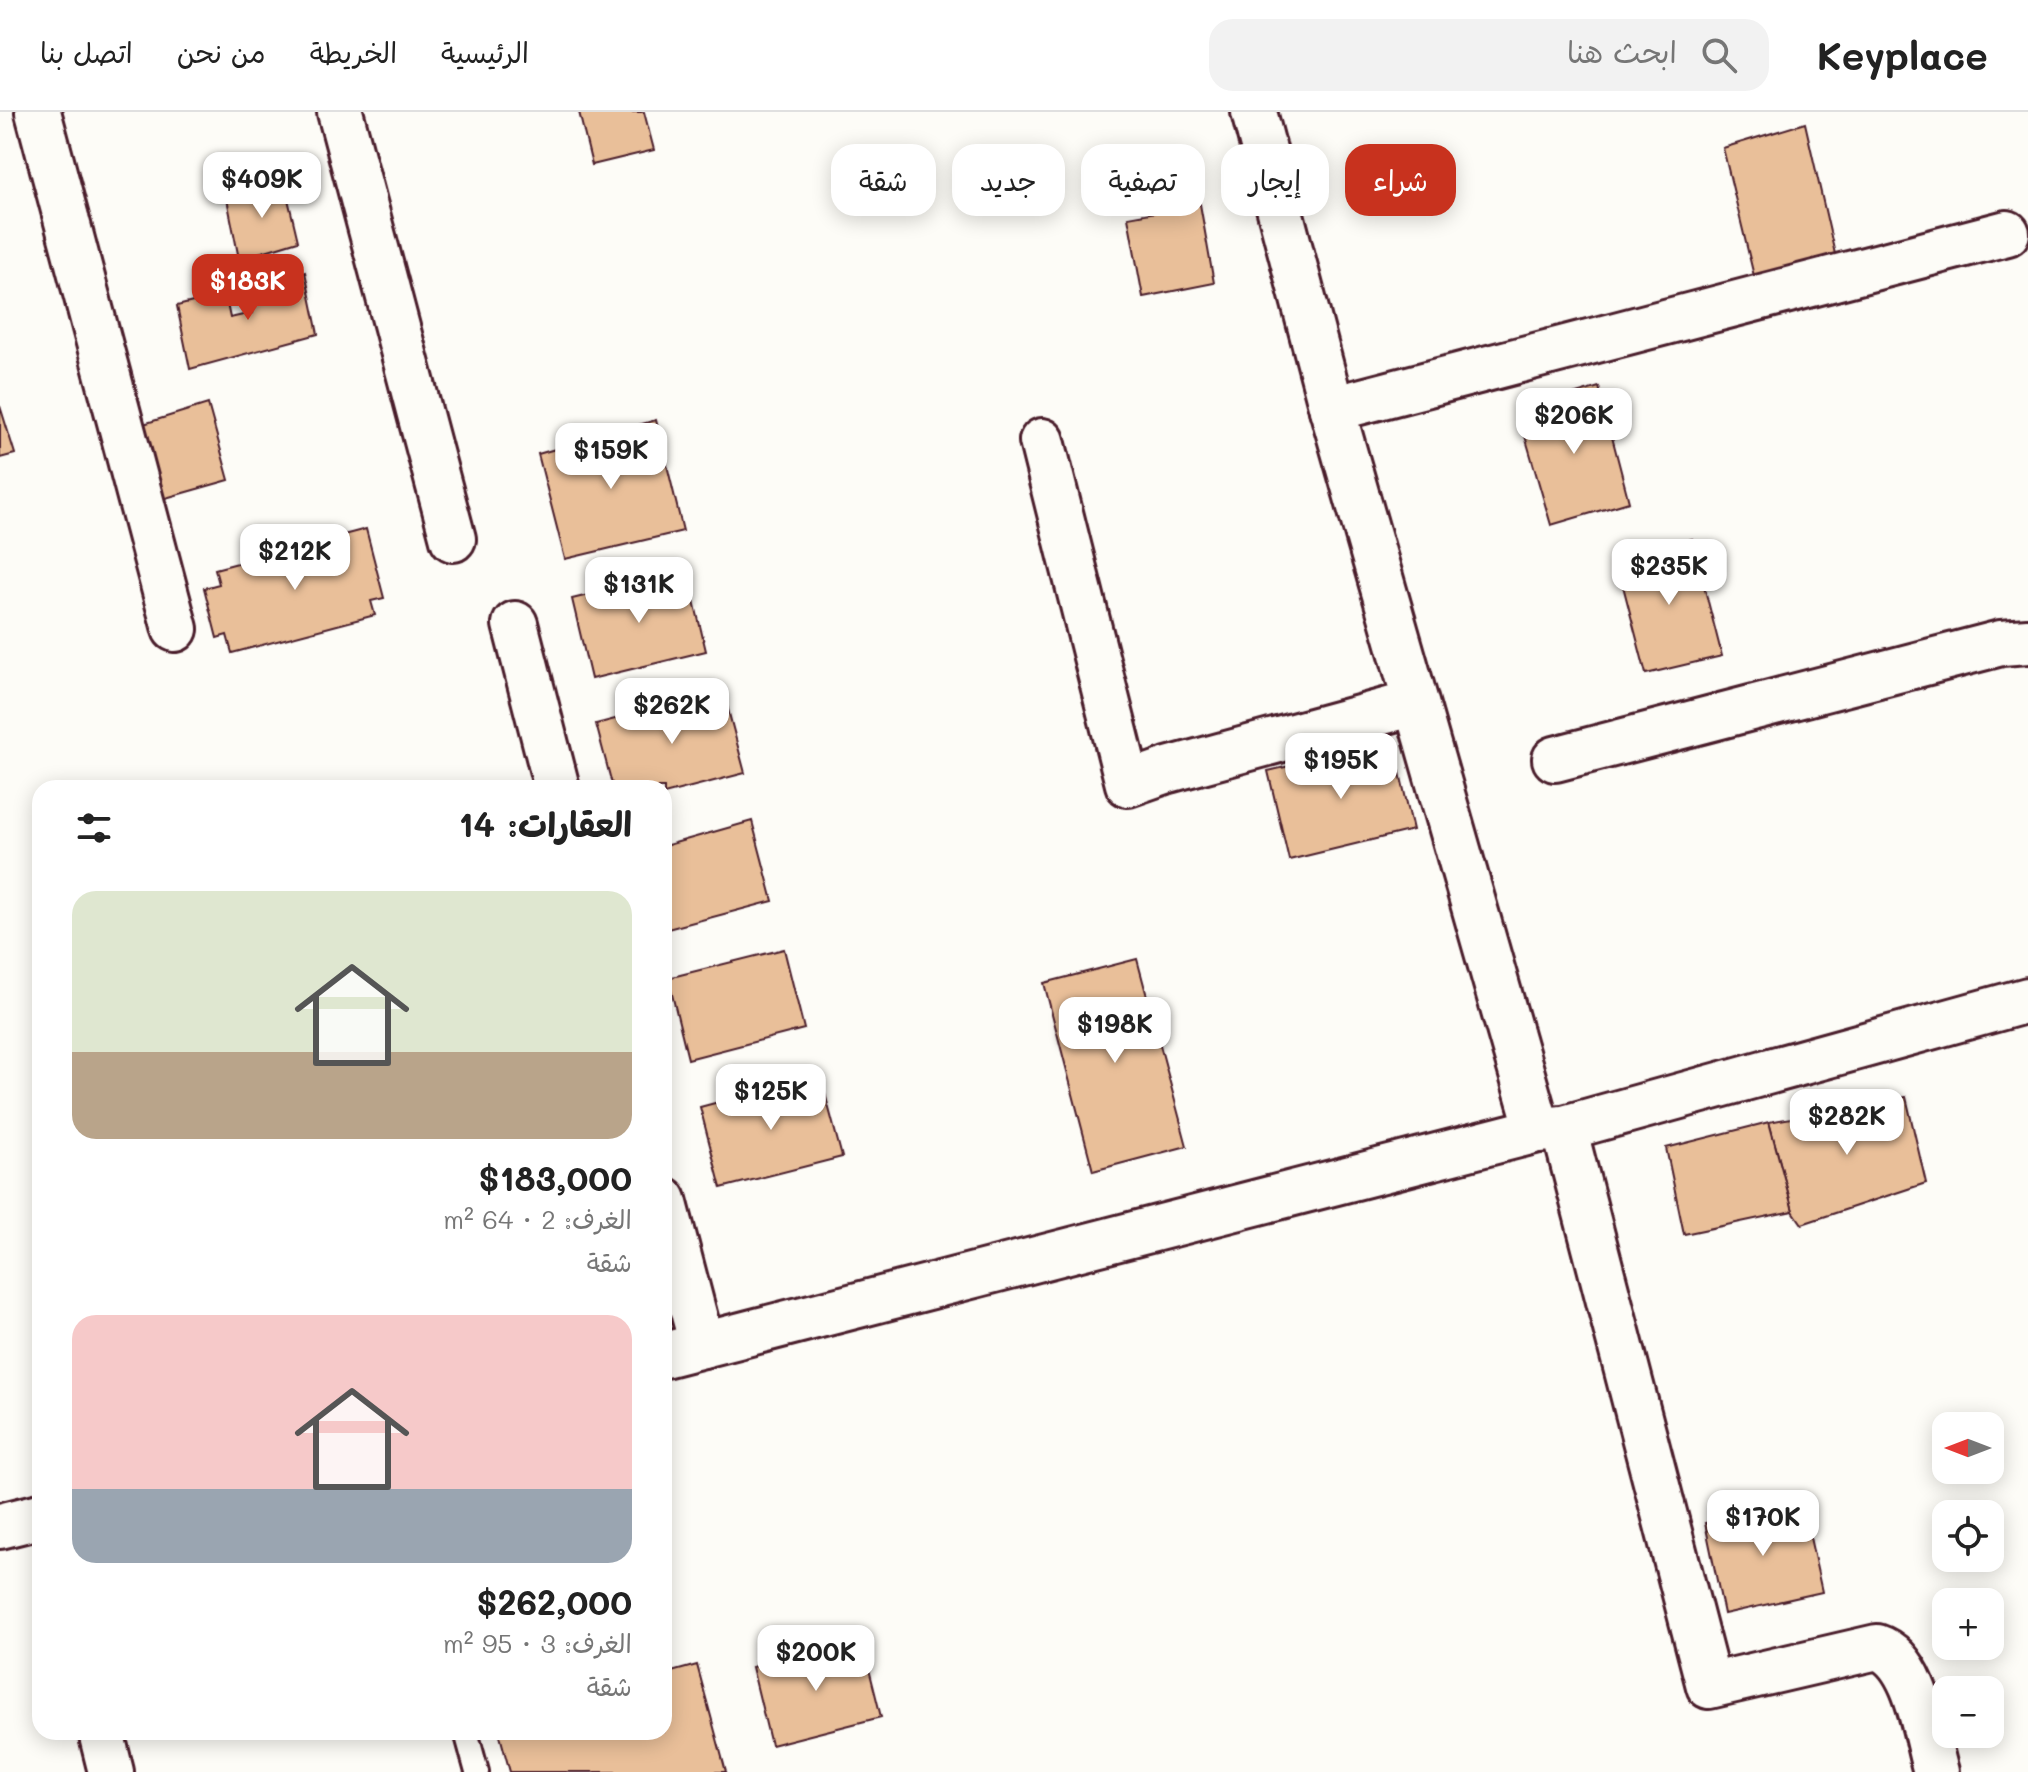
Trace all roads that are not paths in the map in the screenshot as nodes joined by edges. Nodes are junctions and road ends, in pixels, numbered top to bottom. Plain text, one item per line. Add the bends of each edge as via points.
1 (38, 112) edge
2 (340, 112) edge
3 (1254, 112) edge
4 (2007, 233) dead end
5 (1332, 409) junction
6 (1042, 441) dead end
7 (453, 539) dead end
8 (515, 624) dead end
9 (175, 629) dead end
10 (2028, 641) edge
11 (1415, 703) junction
12 (1555, 759) dead end
13 (555, 780) edge
14 (2028, 1000) edge
15 (1551, 1129) junction
16 (672, 1263) edge
17 (683, 1350) edge
18 (32, 1518) edge
19 (0, 1526) edge
20 (103, 1740) edge
21 (468, 1740) edge
22 (111, 1772) edge
23 (477, 1772) edge
24 (1936, 1772) edge

1 - 9 street
2 - 7 street
3 - 5 street
4 - 5 street
5 - 11 street
6 - 11 street via 1128,784
8 - 13 street
10 - 12 street via 2001,643
11 - 15 street
14 - 15 street
15 - 17 street
15 - 24 street via 1709,1686 1877,1647 1892,1652 1909,1676
16 - 17 street
18 - 19 street
20 - 22 street
21 - 23 lane

